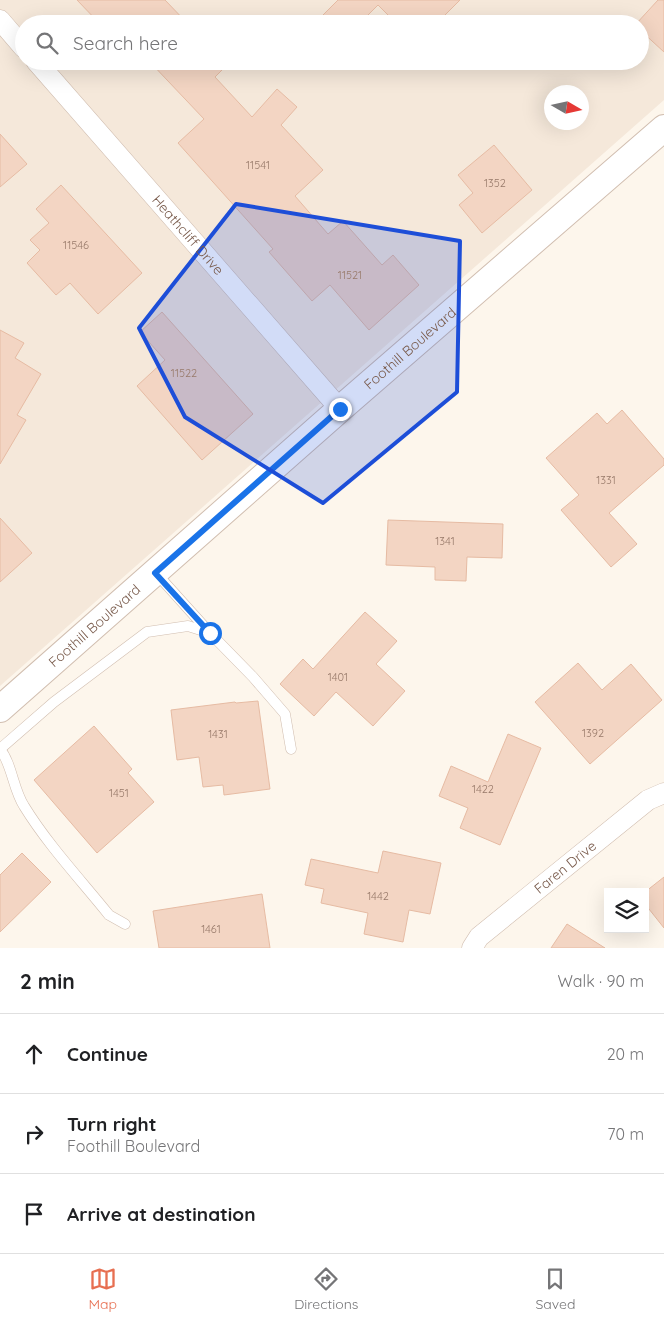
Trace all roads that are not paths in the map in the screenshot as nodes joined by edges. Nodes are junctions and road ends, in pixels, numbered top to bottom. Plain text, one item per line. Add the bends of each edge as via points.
1 (0, 20) edge
2 (15, 38) edge
3 (44, 70) edge
4 (664, 128) edge
5 (340, 409) junction
6 (155, 573) junction
7 (210, 633) junction
8 (0, 709) edge
9 (0, 749) edge
10 (291, 749) dead end
11 (664, 793) edge
12 (125, 924) dead end
13 (472, 948) edge

1 - 2 street
3 - 5 street, Heathcliff Drive
4 - 5 street, Foothill Boulevard
5 - 6 street, Foothill Boulevard
6 - 7 lane
6 - 8 street, Foothill Boulevard
7 - 9 lane via 188,626 147,632 54,702
7 - 10 lane via 285,714
9 - 12 lane via 5,755 17,794 37,828 109,915
11 - 13 street, Faren Drive via 640,806 479,937

